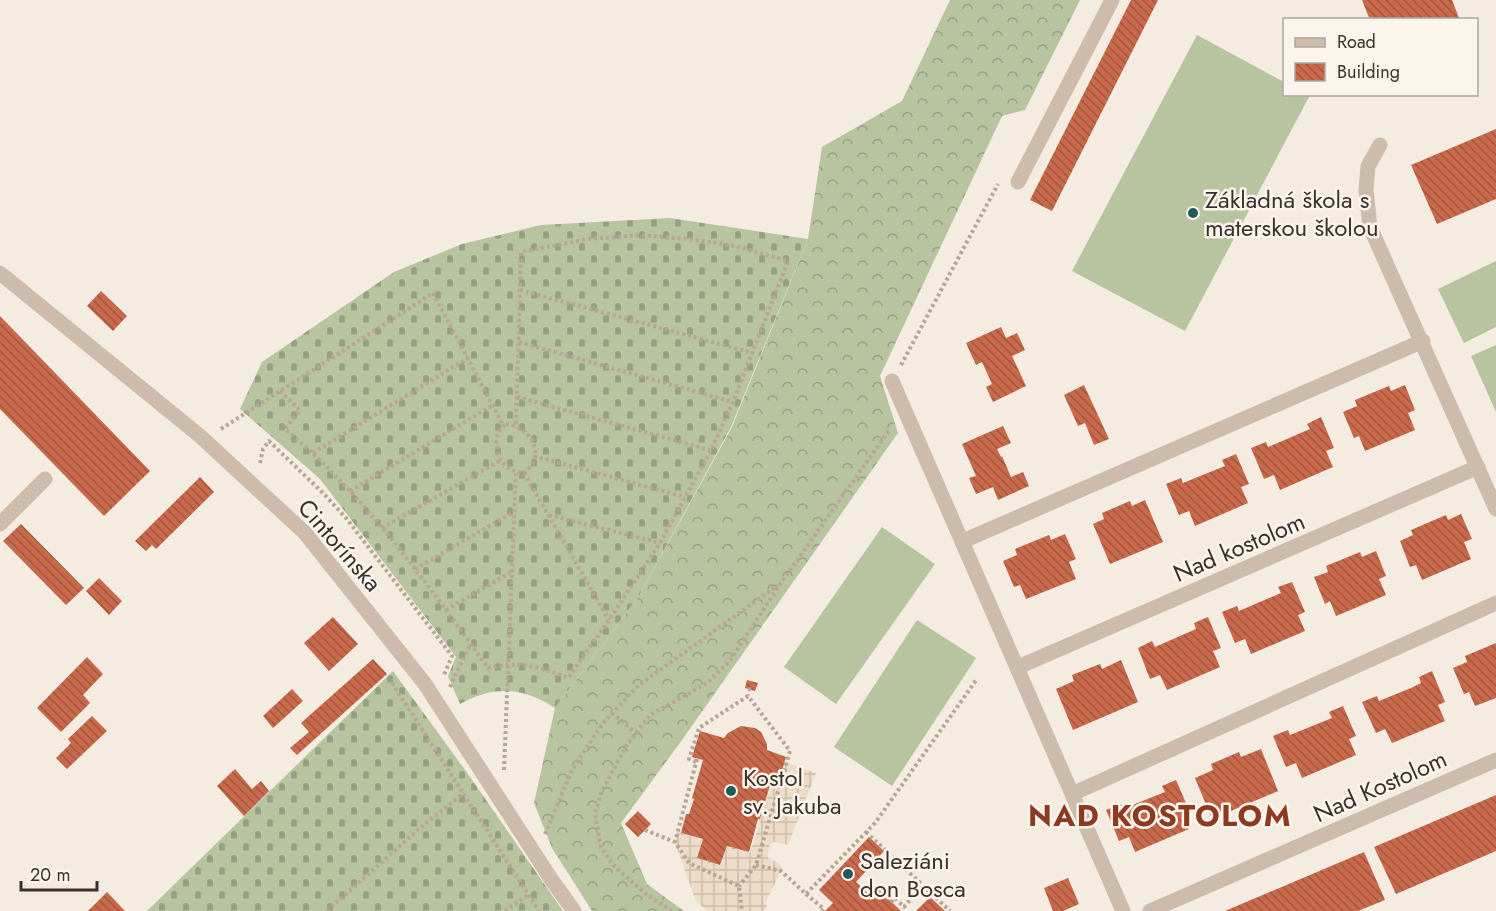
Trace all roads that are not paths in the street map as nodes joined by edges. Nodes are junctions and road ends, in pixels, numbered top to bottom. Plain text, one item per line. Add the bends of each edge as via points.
1 (1112, 0) edge
2 (1380, 145) dead end
3 (1018, 182) dead end
4 (0, 273) edge
5 (1423, 341) junction
6 (892, 381) road end
7 (1478, 467) junction
8 (45, 479) dead end
9 (1496, 509) edge
10 (0, 524) edge
11 (963, 541) junction
12 (1496, 603) edge
13 (1018, 667) junction
14 (1496, 760) edge
15 (1072, 794) junction
16 (574, 911) edge
17 (1123, 911) edge
18 (1150, 911) edge

1 - 3 street
2 - 5 street via 1368,166 1370,226
4 - 16 street, Cintorínska via 204,440 305,532 425,684 444,701
5 - 7 street
5 - 11 street
6 - 11 street
7 - 9 street
7 - 13 street, Nad kostolom
8 - 10 street
11 - 13 street
12 - 15 street
13 - 15 street
14 - 18 street, Nad Kostolom
15 - 17 street

